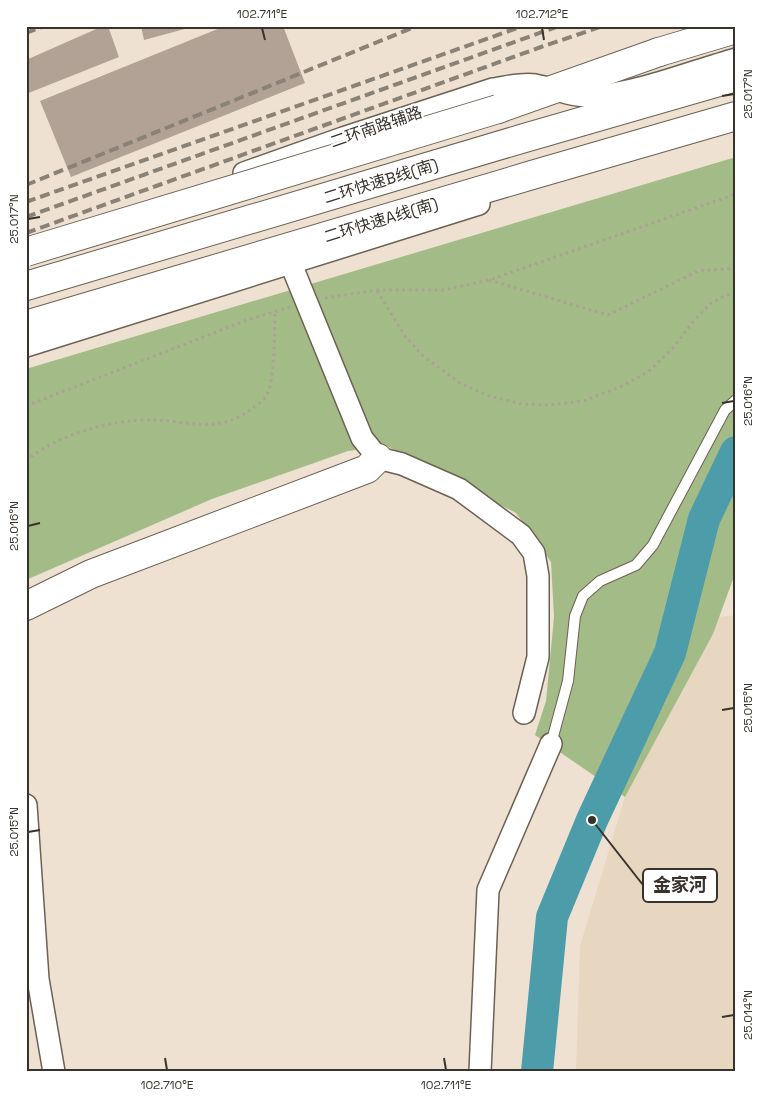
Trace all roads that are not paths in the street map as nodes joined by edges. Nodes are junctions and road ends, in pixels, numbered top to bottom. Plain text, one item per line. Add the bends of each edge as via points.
1 (736, 29) edge
2 (736, 59) edge
3 (736, 78) edge
4 (553, 90) junction
5 (736, 116) edge
6 (736, 129) edge
7 (26, 254) edge
8 (291, 264) junction
9 (26, 286) edge
10 (26, 326) edge
11 (26, 346) edge
12 (736, 400) edge
13 (378, 458) junction
14 (26, 606) edge
15 (524, 713) dead end
16 (551, 744) joint
17 (26, 805) edge
18 (54, 1072) edge
19 (480, 1072) edge

1 - 4 main road via 659,52
2 - 4 street, 二环南路辅路 via 620,92 578,96
3 - 9 main road, 二环快速B线(南)
4 - 7 main road, bridge
4 - 7 street, 二环南路辅路 via 516,85 463,98 234,177
5 - 10 main road, 二环快速A线(南)
6 - 8 street via 496,199
8 - 11 street
8 - 13 street via 362,438
12 - 16 lane via 725,410 652,546 636,565 600,581 584,596 575,616 568,681
13 - 14 main road via 367,468 91,574
13 - 15 street via 402,464 459,489 522,535 534,553 538,576 538,657
16 - 19 street via 488,890
17 - 18 street via 38,979

